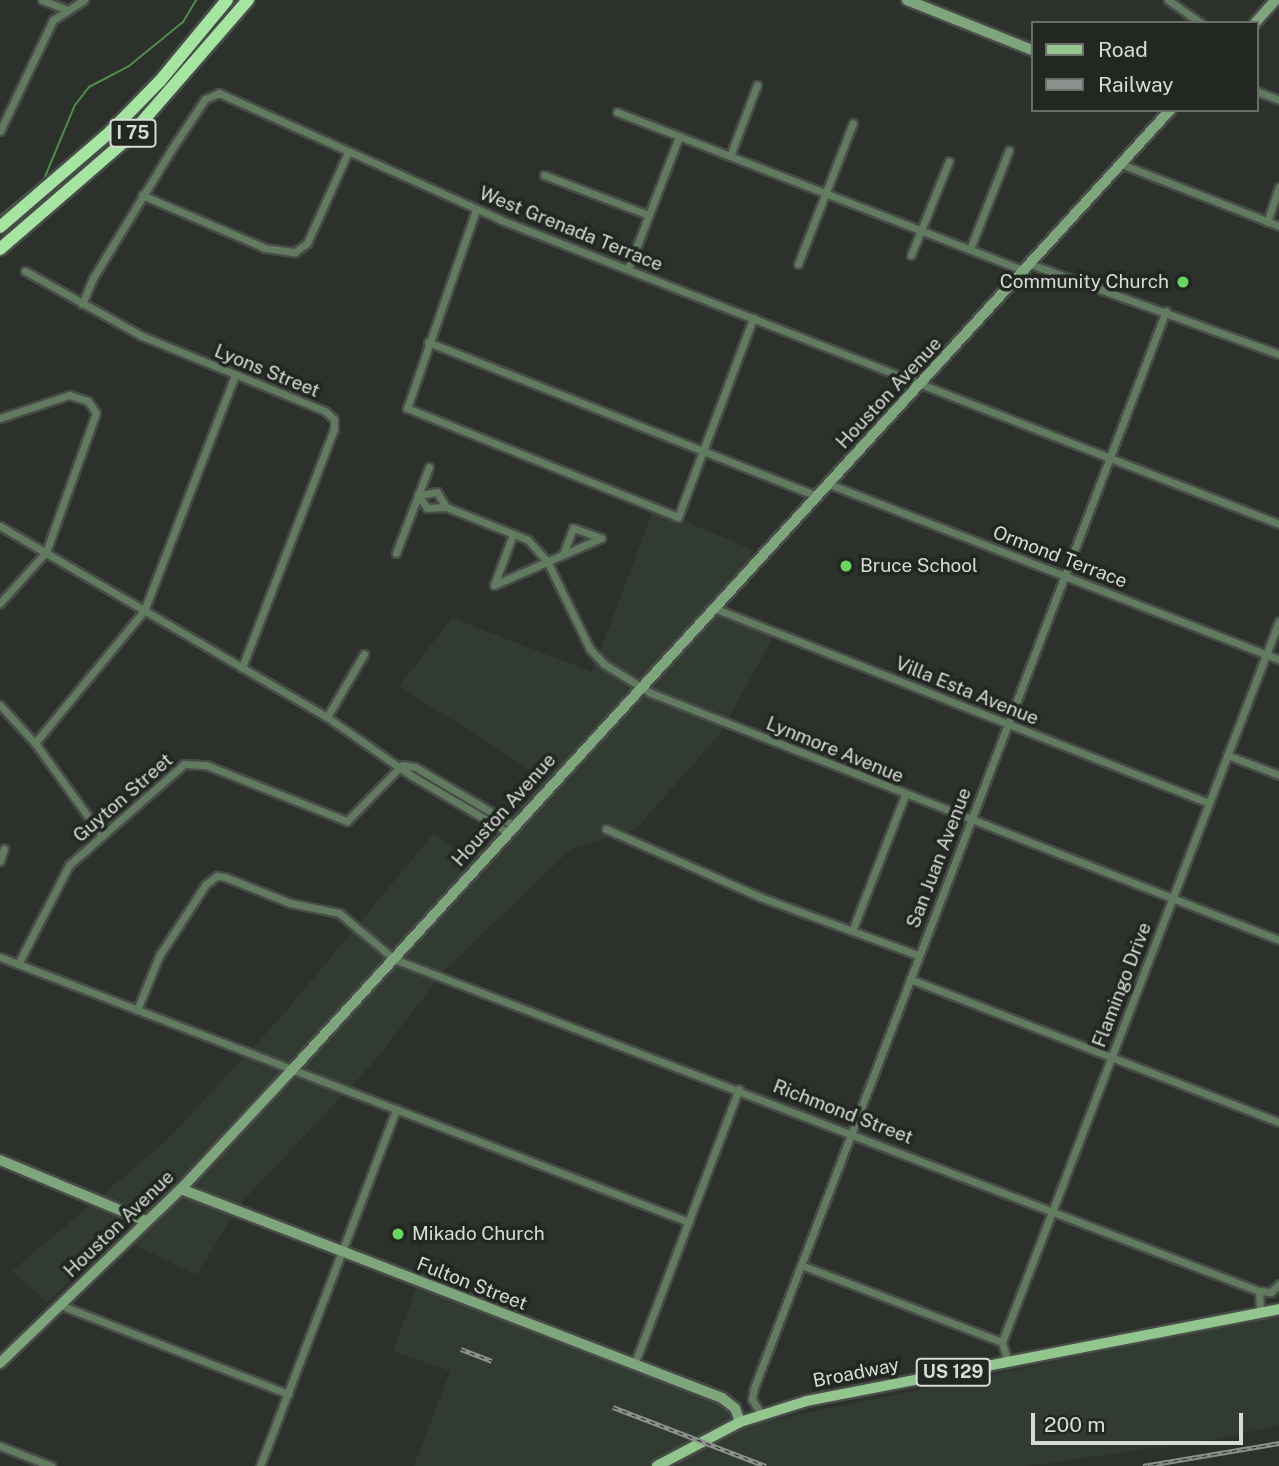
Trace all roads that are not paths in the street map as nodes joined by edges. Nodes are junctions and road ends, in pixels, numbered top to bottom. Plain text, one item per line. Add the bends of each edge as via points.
1 (42, 0) edge
2 (84, 0) edge
3 (226, 0) edge
4 (248, 0) edge
5 (907, 0) edge
6 (1168, 0) edge
7 (1276, 0) edge
8 (65, 9) junction
9 (1198, 21) edge
10 (1257, 21) edge
11 (1030, 49) edge
12 (757, 85) dead end
13 (1258, 92) edge
14 (1279, 100) edge
15 (617, 112) dead end
16 (1168, 112) edge
17 (853, 123) dead end
18 (0, 131) edge
19 (679, 137) junction
20 (1009, 150) dead end
21 (348, 152) junction
22 (730, 156) junction
23 (949, 161) dead end
24 (1121, 163) junction
25 (544, 175) dead end
26 (1279, 187) edge
27 (826, 193) junction
28 (142, 195) junction
29 (476, 210) junction
30 (649, 215) junction
31 (1267, 222) junction
32 (1279, 226) edge
33 (0, 227) edge
34 (921, 230) junction
35 (0, 249) edge
36 (970, 249) junction
37 (911, 254) dead end
38 (798, 264) dead end
39 (1027, 268) junction
40 (628, 269) junction
41 (25, 271) dead end
42 (82, 304) junction
43 (1166, 312) junction
44 (753, 318) junction
45 (428, 342) junction
46 (1279, 354) edge
47 (235, 375) junction
48 (921, 384) junction
49 (0, 418) edge
50 (704, 450) junction
51 (1109, 458) junction
52 (429, 467) dead end
53 (829, 484) junction
54 (418, 495) junction
55 (817, 496) junction
56 (446, 507) junction
57 (1279, 524) edge
58 (0, 526) edge
59 (513, 534) junction
60 (46, 552) junction
61 (396, 553) dead end
62 (563, 554) junction
63 (547, 561) junction
64 (1065, 576) junction
65 (0, 603) edge
66 (714, 608) junction
67 (144, 611) junction
68 (1279, 621) edge
69 (364, 654) dead end
70 (1266, 655) junction
71 (1279, 659) edge
72 (242, 668) junction
73 (641, 686) junction
74 (0, 705) edge
75 (327, 717) junction
76 (1008, 724) junction
77 (35, 743) junction
78 (1227, 755) junction
79 (402, 765) junction
80 (1279, 775) edge
81 (905, 795) junction
82 (1209, 803) junction
83 (970, 821) junction
84 (510, 829) junction
85 (607, 829) dead end
86 (102, 835) junction
87 (4, 849) dead end
88 (0, 861) edge
89 (1172, 900) junction
90 (852, 931) junction
91 (1279, 940) edge
92 (918, 955) junction
93 (0, 957) edge
94 (394, 959) junction
95 (18, 964) junction
96 (910, 979) junction
97 (137, 1010) junction
98 (1111, 1057) junction
99 (292, 1070) junction
100 (739, 1089) junction
101 (396, 1110) junction
102 (1279, 1122) edge
103 (851, 1132) junction
104 (0, 1160) edge
105 (181, 1189) junction
106 (1053, 1210) junction
107 (146, 1222) junction
108 (689, 1222) junction
109 (342, 1254) junction
110 (801, 1265) junction
111 (1279, 1284) edge
112 (1259, 1291) junction
113 (60, 1305) junction
114 (1279, 1309) edge
115 (1260, 1313) junction
116 (1002, 1342) junction
117 (1008, 1362) junction
118 (0, 1363) edge
119 (634, 1365) junction
120 (288, 1394) junction
121 (761, 1415) junction
122 (740, 1422) junction
123 (0, 1446) edge
124 (51, 1466) edge
125 (260, 1466) edge
126 (657, 1466) edge

1 - 8 street
2 - 8 street
3 - 33 highway, I 75 via 160,81 110,132
4 - 35 highway, I 75 via 136,130
5 - 11 street
6 - 9 street
7 - 10 street
8 - 18 street via 52,20
12 - 22 street
13 - 14 street
15 - 19 street
16 - 24 street, Houston Avenue
17 - 27 street
19 - 22 street
19 - 30 street
20 - 36 street
21 - 28 street, West Grenada Terrace via 215,93 201,104
21 - 28 street via 307,243 295,252 265,248
21 - 29 street, West Grenada Terrace
22 - 27 street
23 - 34 street
24 - 31 street
24 - 39 street, Houston Avenue
25 - 30 street
26 - 31 street
27 - 34 street
27 - 38 street
28 - 42 street
29 - 40 street, West Grenada Terrace
29 - 45 street
30 - 40 street
31 - 32 street
34 - 36 street
34 - 37 street
36 - 39 street
39 - 43 street
39 - 48 street, Houston Avenue
40 - 44 street, West Grenada Terrace
41 - 42 street, Lyons Street
42 - 47 street, Lyons Street via 142,336
43 - 46 street
43 - 51 street, San Juan Avenue
44 - 48 street, West Grenada Terrace
44 - 50 street
45 - 50 street
45 - 50 street via 407,408 678,517
47 - 67 street
47 - 72 street, Lyons Street via 325,411 335,425
48 - 51 street, West Grenada Terrace
48 - 53 street, Houston Avenue
49 - 60 street via 56,397 88,401 96,413
50 - 55 street
51 - 57 street, West Grenada Terrace
51 - 64 street, San Juan Avenue
52 - 54 street
53 - 55 street, Houston Avenue
53 - 64 street, Ormond Terrace
54 - 56 street, Lynmore Avenue via 427,508
54 - 56 street, Lynmore Avenue via 438,492
54 - 61 street
55 - 66 street, Houston Avenue
56 - 59 street, Lynmore Avenue
58 - 60 street
59 - 63 street, Lynmore Avenue via 528,540
59 - 63 street via 494,585
60 - 65 street
60 - 67 street
62 - 62 street via 576,549 601,538 573,528
62 - 63 street
63 - 73 street, Lynmore Avenue via 590,649 604,664
64 - 70 street, Ormond Terrace
64 - 76 street, San Juan Avenue
66 - 73 street, Houston Avenue
66 - 76 street, Villa Esta Avenue
67 - 72 street
67 - 77 street
68 - 70 street, Flamingo Drive
69 - 75 street
70 - 71 street, Ormond Terrace
70 - 78 street, Flamingo Drive
72 - 75 street
73 - 81 street, Lynmore Avenue via 663,699
73 - 84 street, Houston Avenue
74 - 77 street
75 - 79 street
76 - 82 street, Villa Esta Avenue
76 - 83 street, San Juan Avenue
77 - 86 street
78 - 80 street
78 - 82 street, Flamingo Drive
79 - 84 street via 412,776
79 - 86 street, Guyton Street via 351,819 341,821 206,765 189,763
81 - 83 street, Lynmore Avenue
81 - 90 street
82 - 89 street, Flamingo Drive
83 - 89 street, Lynmore Avenue
83 - 92 street, San Juan Avenue
84 - 94 street, Houston Avenue
85 - 90 street via 728,884
86 - 95 street, Guyton Street via 66,869
87 - 88 street
89 - 91 street, Lynmore Avenue
89 - 98 street, Flamingo Drive
90 - 92 street
92 - 96 street, San Juan Avenue
93 - 95 street
94 - 97 street, Richmond Street via 336,912 290,903 216,876 206,884 159,956
94 - 99 street, Houston Avenue
94 - 100 street, Richmond Street
95 - 97 street
96 - 98 street
96 - 103 street, San Juan Avenue
97 - 99 street
98 - 102 street
98 - 106 street, Flamingo Drive
99 - 101 street
99 - 105 street, Houston Avenue
100 - 103 street, Richmond Street
100 - 108 street
101 - 108 street
101 - 109 street
103 - 106 street, Richmond Street
103 - 110 street, San Juan Avenue
104 - 107 street
105 - 107 street, Houston Avenue
105 - 109 street, Fulton Street
106 - 112 street, Richmond Street
106 - 116 street, Flamingo Drive
107 - 113 street, Houston Avenue
108 - 119 street
109 - 119 street, Fulton Street
109 - 120 street
110 - 116 street
110 - 121 street, San Juan Avenue via 752,1395
111 - 112 street via 1271,1292
112 - 115 street
113 - 118 street, Houston Avenue
113 - 120 street
114 - 115 main road, Broadway / US 129
115 - 117 main road, Broadway / US 129
116 - 117 street
117 - 121 main road, Broadway / US 129 via 807,1401
119 - 122 street, Fulton Street via 730,1402
120 - 125 street
121 - 122 main road, Broadway / US 129
122 - 126 main road, Broadway / US 129
123 - 124 street

